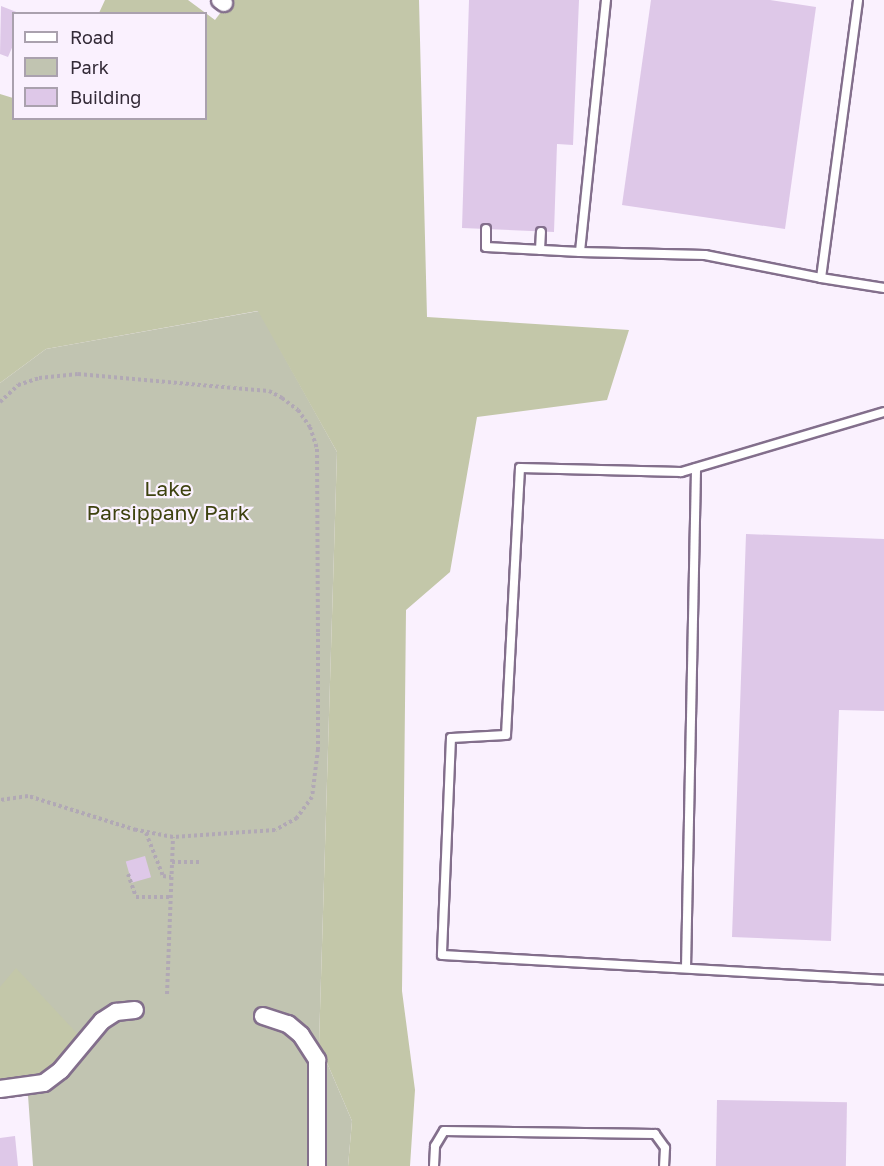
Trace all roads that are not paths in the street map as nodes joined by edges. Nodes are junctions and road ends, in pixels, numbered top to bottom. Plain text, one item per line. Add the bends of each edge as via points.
1 (606, 0) edge
2 (858, 0) edge
3 (486, 229) dead end
4 (541, 232) dead end
5 (540, 250) junction
6 (580, 252) junction
7 (821, 278) junction
8 (884, 288) edge
9 (884, 412) edge
10 (696, 468) junction
11 (686, 968) junction
12 (884, 980) edge
13 (135, 1010) dead end
14 (262, 1016) dead end
15 (0, 1089) edge
16 (317, 1166) edge
17 (434, 1166) edge
18 (664, 1166) edge

1 - 6 lane
2 - 7 lane
3 - 5 lane via 486,247
4 - 5 lane
5 - 6 lane
6 - 7 lane via 705,255
7 - 8 lane
9 - 10 lane
10 - 11 lane
10 - 11 lane via 681,472 520,468 506,735 451,738 441,955
11 - 12 lane
13 - 15 street via 116,1012 102,1021 61,1071 44,1083
14 - 16 street via 288,1024 301,1035 317,1060
17 - 18 lane via 435,1146 444,1131 655,1134 665,1148

